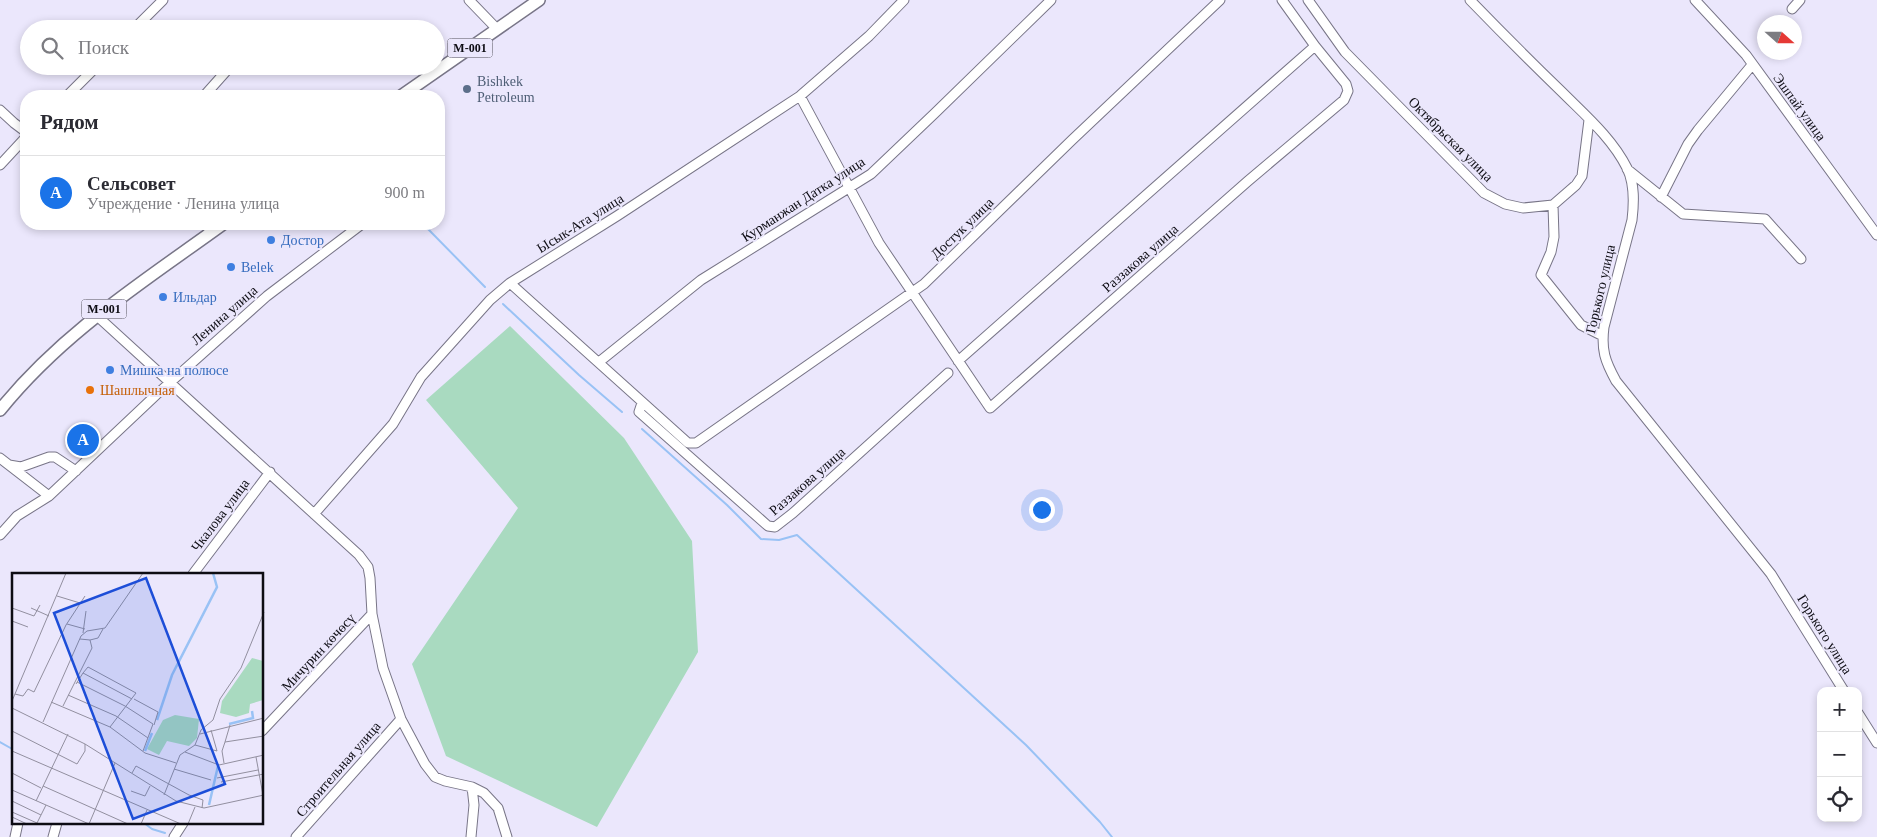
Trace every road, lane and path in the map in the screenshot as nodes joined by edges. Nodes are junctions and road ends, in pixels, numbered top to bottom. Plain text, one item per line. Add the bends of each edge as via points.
1 (163, 0) edge
2 (468, 0) edge
3 (539, 0) edge
4 (904, 0) edge
5 (1051, 0) edge
6 (1220, 0) edge
7 (1282, 0) edge
8 (1308, 0) edge
9 (1470, 0) edge
10 (1695, 0) edge
11 (1800, 0) edge
12 (1792, 8) dead end
13 (143, 20) edge
14 (497, 29) junction
15 (1315, 46) junction
16 (445, 65) edge
17 (1752, 65) junction
18 (88, 75) edge
19 (223, 75) edge
20 (431, 75) edge
21 (73, 90) edge
22 (209, 90) edge
23 (410, 90) edge
24 (800, 96) junction
25 (0, 110) edge
26 (1590, 120) junction
27 (20, 128) edge
28 (20, 143) edge
29 (0, 165) edge
30 (1627, 169) junction
31 (849, 188) junction
32 (1661, 197) junction
33 (1553, 205) junction
34 (205, 230) edge
35 (354, 230) edge
36 (1877, 235) edge
37 (1801, 258) dead end
38 (510, 283) junction
39 (913, 293) junction
40 (96, 315) junction
41 (1603, 336) junction
42 (958, 361) junction
43 (599, 362) junction
44 (948, 373) dead end
45 (169, 383) junction
46 (642, 403) junction
47 (0, 410) edge
48 (0, 458) edge
49 (9, 464) junction
50 (76, 471) junction
51 (270, 472) junction
52 (50, 496) junction
53 (314, 514) junction
54 (0, 535) edge
55 (194, 573) edge
56 (372, 614) junction
57 (1841, 687) edge
58 (401, 719) junction
59 (1862, 719) edge
60 (264, 729) edge
61 (1877, 743) edge
62 (472, 787) junction
63 (18, 824) edge
64 (56, 824) edge
65 (182, 824) edge
66 (15, 837) edge
67 (53, 837) edge
68 (174, 837) edge
69 (296, 837) edge
70 (471, 837) edge
71 (508, 837) edge

1 - 13 street
2 - 14 street
3 - 14 main road, М-001
4 - 24 street, Ысык-Ата улица via 869,36
5 - 31 street, Курманжан Датка улица via 871,174
6 - 39 street, Достук улица
7 - 15 street
8 - 33 street, Октябрьская улица via 1345,52 1484,192 1505,204 1523,208
9 - 26 street, Горького улица
10 - 17 street, Эшпай улица
11 - 12 street
14 - 16 main road, М-001
15 - 42 street
15 - 42 street, Раззакова улица via 1346,84 1348,91 1344,100 990,408
17 - 32 street via 1688,144
17 - 36 street, Эшпай улица
18 - 21 street
19 - 22 street
20 - 23 main road, М-001
24 - 31 street, Раззакова улица
24 - 38 street, Ысык-Ата улица
25 - 27 street
26 - 30 street, Горького улица via 1612,144
26 - 33 street via 1582,176
28 - 29 street
30 - 32 street
30 - 41 street, Горького улица via 1634,203 1632,220
31 - 39 street, Раззакова улица via 879,243
31 - 43 street, Курманжан Датка улица via 701,280
32 - 37 street via 1683,214 1765,219
33 - 41 street via 1554,236 1541,275 1581,325
34 - 40 main road, М-001
35 - 45 street, Ленина улица via 267,296
38 - 43 street
38 - 53 street, Ысык-Ата улица via 490,300 421,377 394,424
39 - 42 street, Раззакова улица
39 - 46 street, Достук улица via 696,443 688,443
40 - 45 street
40 - 47 main road, М-001 via 35,370
41 - 57 street, Горького улица via 1606,362 1616,381 1770,574
43 - 46 street
44 - 46 street, Раззакова улица via 775,527 768,526 639,412
45 - 50 street, Ленина улица
45 - 51 street
48 - 49 street
49 - 50 street via 21,466 55,457
49 - 52 street
50 - 52 street, Ленина улица
51 - 53 street
51 - 55 street, Чкалова улица
52 - 54 street, Ленина улица via 17,516
53 - 56 street via 368,566
56 - 58 street via 383,668
56 - 60 street, Мичурин көчөсү
58 - 62 street via 435,777
58 - 69 street, Строительная улица
59 - 61 street
62 - 70 street
62 - 71 street via 484,793 498,808
63 - 66 street
64 - 67 street
65 - 68 street

